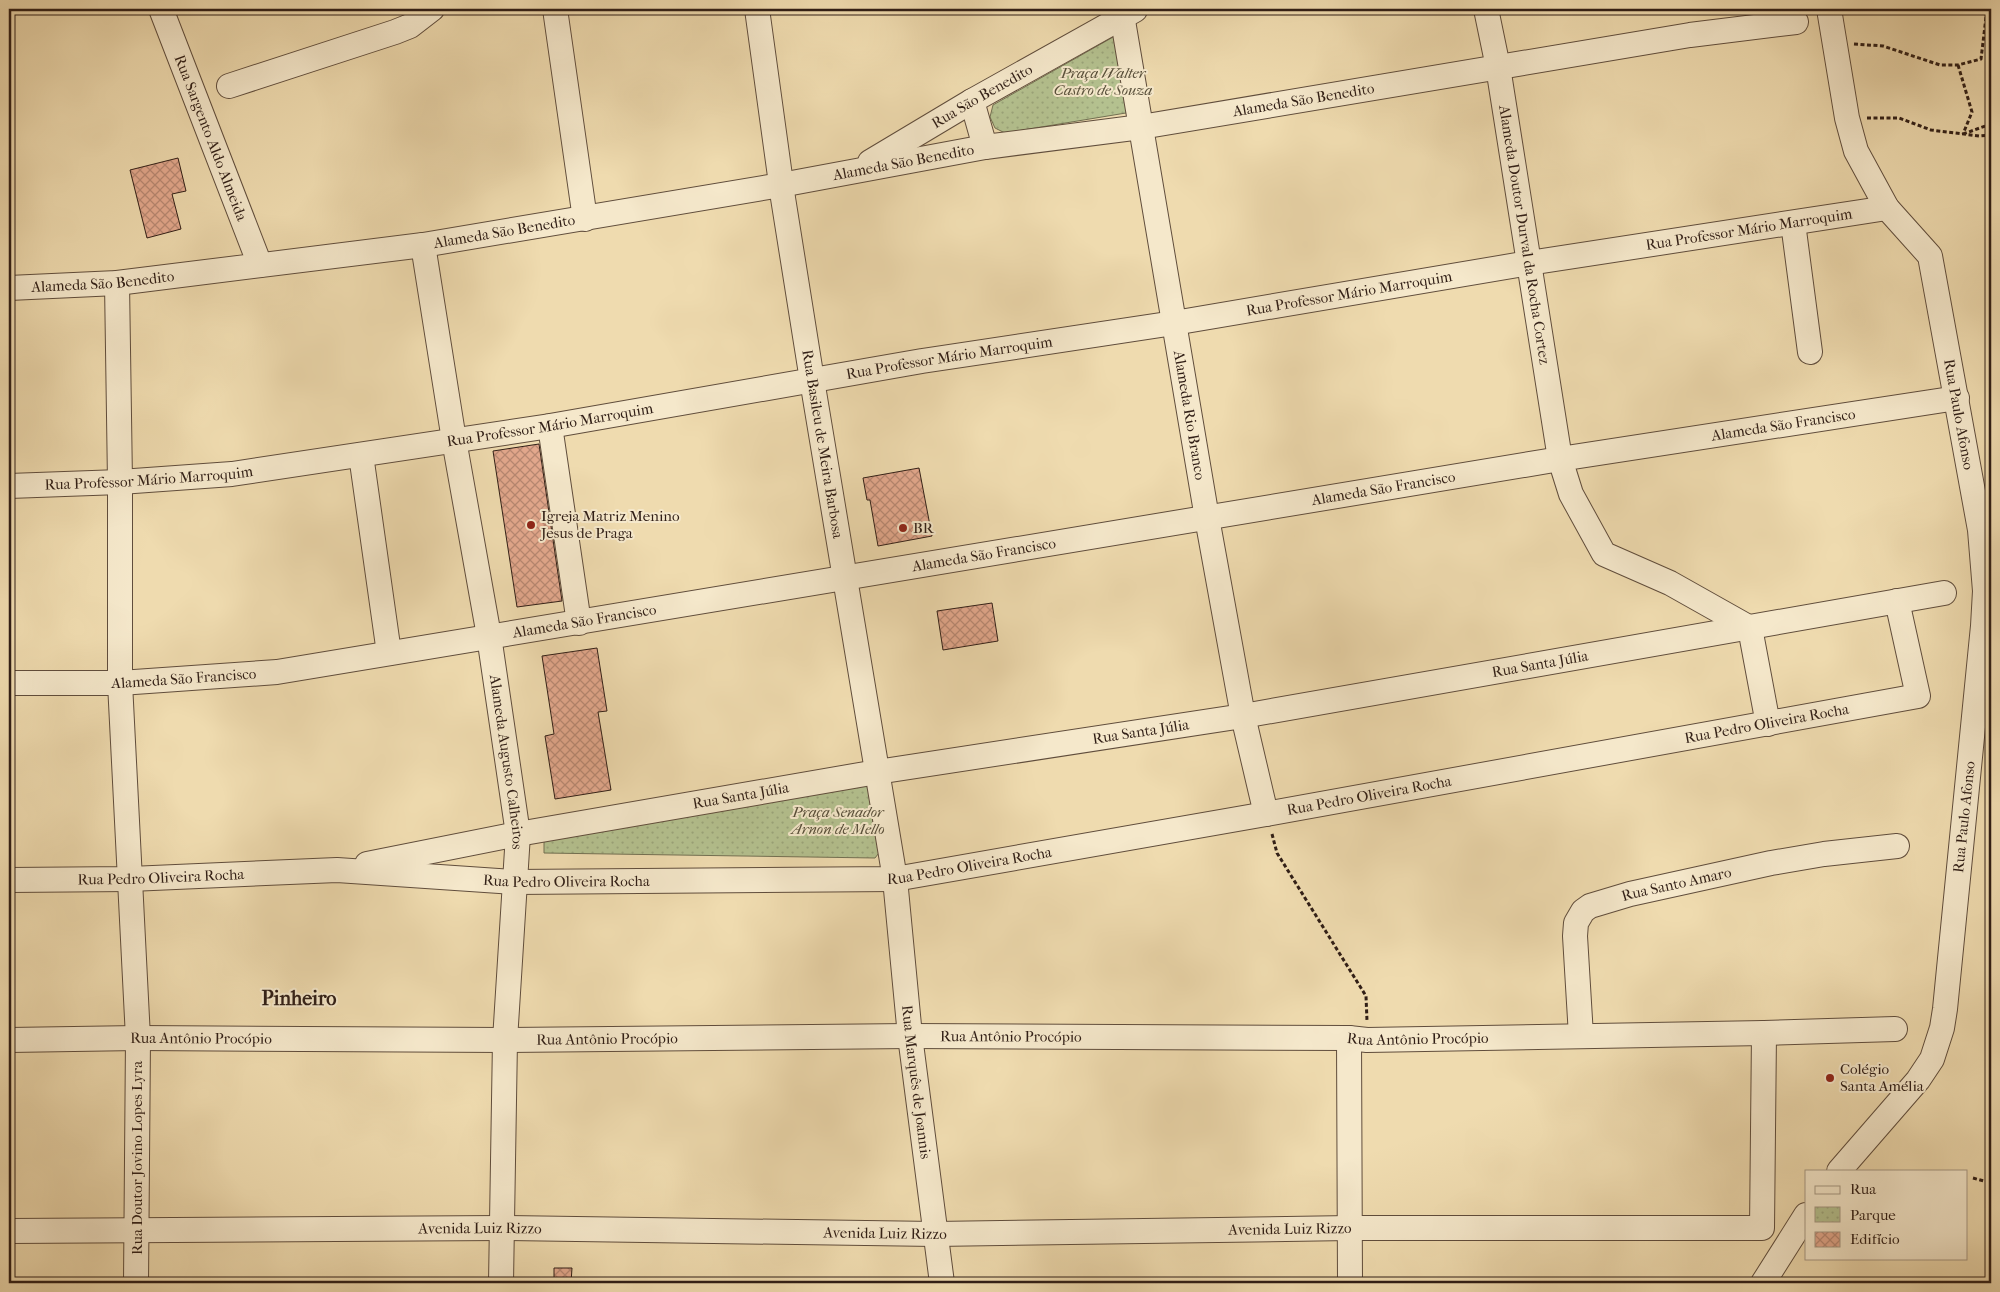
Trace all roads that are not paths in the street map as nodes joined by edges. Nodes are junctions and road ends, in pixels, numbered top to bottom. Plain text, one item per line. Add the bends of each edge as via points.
1 (161, 9) edge
2 (432, 9) edge
3 (555, 9) edge
4 (757, 9) edge
5 (1486, 9) edge
6 (1829, 9) edge
7 (1127, 11) edge
8 (1796, 22) dead end
9 (1498, 67) junction
10 (229, 86) dead end
11 (972, 101) junction
12 (1141, 127) junction
13 (986, 147) junction
14 (856, 171) junction
15 (781, 185) junction
16 (1887, 208) junction
17 (584, 219) junction
18 (1793, 223) junction
19 (423, 245) junction
20 (1529, 263) junction
21 (260, 265) junction
22 (117, 283) junction
23 (9, 288) edge
24 (1174, 322) junction
25 (1810, 352) dead end
26 (812, 380) junction
27 (1957, 398) junction
28 (550, 426) junction
29 (454, 440) junction
30 (360, 455) junction
31 (1560, 460) junction
32 (120, 482) junction
33 (9, 486) edge
34 (1207, 518) junction
35 (844, 577) junction
36 (1944, 593) dead end
37 (1897, 601) junction
38 (579, 623) junction
39 (1750, 628) junction
40 (489, 636) junction
41 (389, 653) junction
42 (120, 682) junction
43 (9, 683) edge
44 (1243, 716) junction
45 (1768, 724) junction
46 (877, 772) junction
47 (1266, 814) junction
48 (518, 834) junction
49 (1897, 846) dead end
50 (336, 870) junction
51 (130, 879) junction
52 (894, 879) junction
53 (9, 880) edge
54 (516, 882) junction
55 (1895, 1029) dead end
56 (1764, 1033) junction
57 (910, 1036) junction
58 (1581, 1036) junction
59 (138, 1038) junction
60 (1358, 1039) junction
61 (9, 1040) edge
62 (505, 1040) junction
63 (1840, 1170) edge
64 (1805, 1218) edge
65 (502, 1228) junction
66 (1350, 1228) junction
67 (136, 1230) junction
68 (9, 1231) edge
69 (935, 1234) junction
70 (136, 1283) edge
71 (501, 1283) edge
72 (942, 1283) edge
73 (1350, 1283) edge
74 (1763, 1283) edge

1 - 21 street, Rua Sargento Aldo Almeida
2 - 10 street via 410,26 395,32
3 - 17 street
4 - 15 street, Rua Basileu de Meira Barbosa
5 - 9 street, Alameda Doutor Durval da Rocha Cortez
6 - 16 street, Rua Paulo Afonso via 1847,118 1856,151
7 - 11 street, Rua São Benedito
7 - 12 street, Alameda Rio Branco
8 - 9 street, Alameda São Benedito via 1690,35
9 - 12 street, Alameda São Benedito
9 - 20 street, Alameda Doutor Durval da Rocha Cortez
11 - 13 street
11 - 14 street, Rua São Benedito
12 - 13 street, Alameda São Benedito
12 - 24 street, Alameda Rio Branco
13 - 14 street, Alameda São Benedito
14 - 15 street, Alameda São Benedito
15 - 17 street, Alameda São Benedito
15 - 26 street, Rua Basileu de Meira Barbosa
16 - 18 street, Rua Professor Mário Marroquim
16 - 27 street, Rua Paulo Afonso via 1930,256
17 - 19 street, Alameda São Benedito
18 - 20 street, Rua Professor Mário Marroquim
18 - 25 street
19 - 21 street, Alameda São Benedito
19 - 29 street, Alameda Augusto Calheiros
20 - 24 street, Rua Professor Mário Marroquim
20 - 31 street, Alameda Doutor Durval da Rocha Cortez
21 - 22 street, Alameda São Benedito
22 - 23 street, Alameda São Benedito
22 - 32 street, Rua Doutor Jovino Lopes Lyra
24 - 26 street, Rua Professor Mário Marroquim
24 - 34 street, Alameda Rio Branco
26 - 28 street, Rua Professor Mário Marroquim
26 - 35 street, Rua Basileu de Meira Barbosa
27 - 31 street, Alameda São Francisco
27 - 63 street, Rua Paulo Afonso via 1980,530 1985,591 1945,1009 1932,1059 1918,1080
28 - 29 street, Rua Professor Mário Marroquim
28 - 38 street
29 - 30 street, Rua Professor Mário Marroquim
29 - 40 street, Alameda Augusto Calheiros
30 - 32 street, Rua Professor Mário Marroquim via 232,474
30 - 41 street
31 - 34 street, Alameda São Francisco
31 - 39 street, Alameda Doutor Durval da Rocha Cortez via 1571,494 1604,554 1670,583
32 - 33 street, Rua Professor Mário Marroquim
32 - 42 street, Rua Doutor Jovino Lopes Lyra
34 - 35 street, Alameda São Francisco
34 - 44 street, Alameda Rio Branco
35 - 38 street, Alameda São Francisco
35 - 46 street, Rua Basileu de Meira Barbosa
36 - 37 street, Rua Santa Júlia
37 - 39 street, Rua Santa Júlia
37 - 45 street, Rua Pedro Oliveira Rocha via 1918,696
38 - 40 street, Alameda São Francisco
39 - 44 street, Rua Santa Júlia
39 - 45 street
40 - 41 street, Alameda São Francisco
40 - 48 street, Alameda Augusto Calheiros
41 - 42 street, Alameda São Francisco via 277,672
42 - 43 street, Alameda São Francisco
42 - 51 street, Rua Doutor Jovino Lopes Lyra
44 - 46 street, Rua Santa Júlia
44 - 47 street, Alameda Rio Branco
45 - 47 street, Rua Pedro Oliveira Rocha
46 - 48 street, Rua Santa Júlia
46 - 52 street, Rua Basileu de Meira Barbosa
47 - 52 street, Rua Pedro Oliveira Rocha
48 - 50 street, Rua Santa Júlia
48 - 54 street, Alameda Augusto Calheiros
49 - 58 street, Rua Santo Amaro via 1771,863 1590,906 1579,915 1576,923
50 - 51 street, Rua Pedro Oliveira Rocha
50 - 54 street, Rua Pedro Oliveira Rocha
51 - 53 street, Rua Pedro Oliveira Rocha
51 - 59 street, Rua Doutor Jovino Lopes Lyra
52 - 54 street, Rua Pedro Oliveira Rocha
52 - 57 street, Rua Marquês de Joannis
54 - 62 street, Alameda Augusto Calheiros
55 - 56 street, Rua Antônio Procópio
56 - 58 street, Rua Antônio Procópio
56 - 66 street, Avenida Luiz Rizzo via 1762,1228
57 - 60 street, Rua Antônio Procópio
57 - 62 street, Rua Antônio Procópio
57 - 69 street, Rua Marquês de Joannis
58 - 60 street, Rua Antônio Procópio
59 - 61 street, Rua Antônio Procópio
59 - 62 street, Rua Antônio Procópio
59 - 67 street, Rua Doutor Jovino Lopes Lyra
60 - 66 street
62 - 65 street, Alameda Augusto Calheiros
64 - 74 street
65 - 67 street, Avenida Luiz Rizzo
65 - 69 street, Avenida Luiz Rizzo
65 - 71 street, Alameda Augusto Calheiros
66 - 69 street, Avenida Luiz Rizzo
66 - 73 street
67 - 68 street, Avenida Luiz Rizzo
67 - 70 street, Rua Doutor Jovino Lopes Lyra
69 - 72 street, Rua Marquês de Joannis

